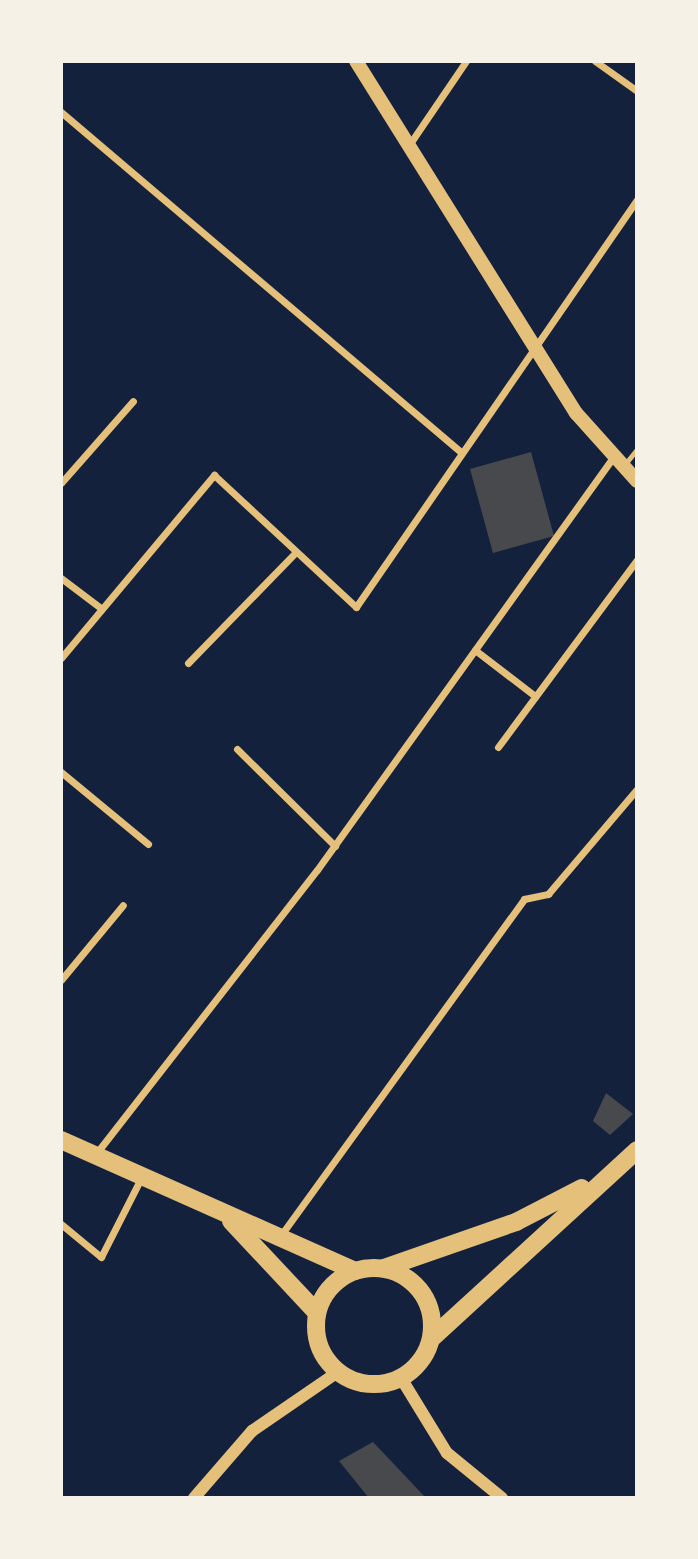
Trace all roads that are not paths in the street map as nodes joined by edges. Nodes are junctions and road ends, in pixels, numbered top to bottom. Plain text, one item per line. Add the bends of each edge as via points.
1 (356, 61) edge
2 (466, 61) edge
3 (594, 61) edge
4 (637, 91) edge
5 (61, 112) edge
6 (409, 146) junction
7 (637, 199) edge
8 (535, 347) junction
9 (133, 401) dead end
10 (637, 449) edge
11 (462, 453) junction
12 (619, 461) junction
13 (637, 481) edge
14 (61, 483) edge
15 (296, 552) junction
16 (637, 560) edge
17 (61, 578) edge
18 (102, 609) junction
19 (475, 650) junction
20 (61, 658) edge
21 (188, 663) dead end
22 (536, 696) junction
23 (498, 747) dead end
24 (237, 750) dead end
25 (61, 772) edge
26 (637, 789) edge
27 (148, 844) dead end
28 (335, 846) junction
29 (123, 905) dead end
30 (61, 980) edge
31 (61, 1140) edge
32 (637, 1150) edge
33 (95, 1155) junction
34 (142, 1176) junction
35 (601, 1179) junction
36 (228, 1219) junction
37 (61, 1224) edge
38 (281, 1236) junction
39 (384, 1268) junction
40 (355, 1271) junction
41 (317, 1313) junction
42 (432, 1338) junction
43 (338, 1372) junction
44 (401, 1378) junction
45 (194, 1498) edge
46 (502, 1498) edge

1 - 6 main road
2 - 6 street
3 - 4 street
5 - 11 street
6 - 8 main road
7 - 8 street
8 - 11 street
8 - 12 main road via 576,413
9 - 14 street
10 - 12 lane
11 - 15 street via 356,607
12 - 13 main road
12 - 19 street
15 - 18 street via 214,475
15 - 21 street
16 - 22 street
17 - 18 street
18 - 20 street
19 - 22 street
19 - 28 street
22 - 23 street
24 - 28 street
25 - 27 street
26 - 38 street via 548,894 524,899
28 - 33 street
29 - 30 street
31 - 33 main road
32 - 35 main road
33 - 34 main road
34 - 36 main road
34 - 37 street via 101,1256
35 - 39 main road via 516,1222
35 - 42 main road
36 - 38 main road
36 - 41 main road
38 - 40 main road
39 - 40 main road
39 - 42 main road via 422,1293
40 - 41 main road via 325,1295
41 - 43 main road via 319,1346
42 - 44 main road via 420,1361
43 - 44 main road via 369,1384
43 - 45 street via 253,1431
44 - 46 street via 447,1453

